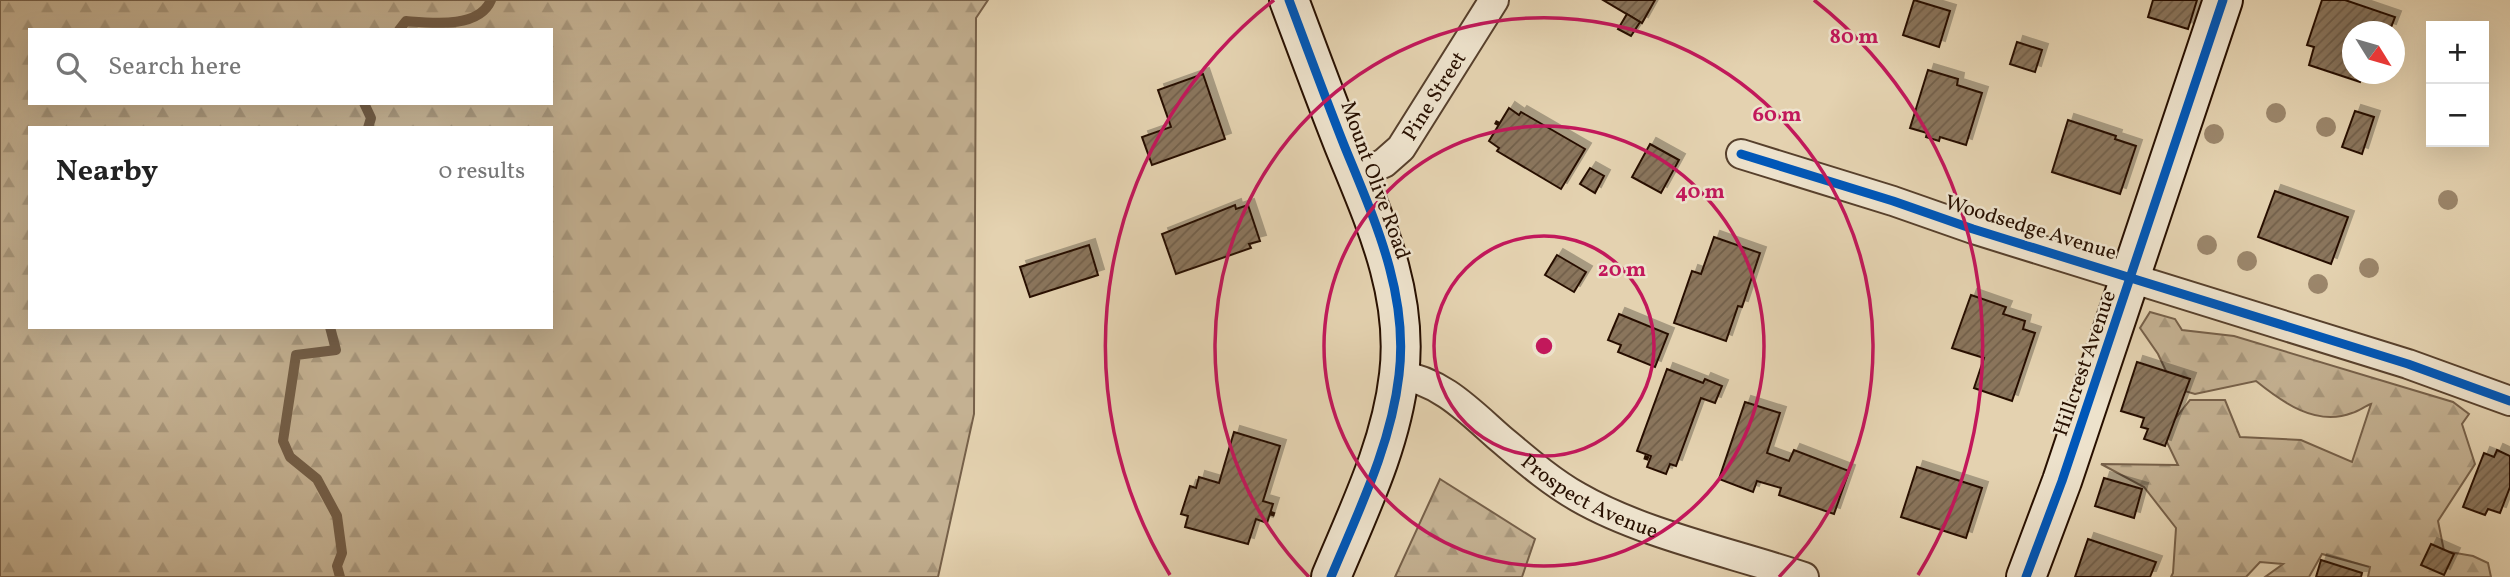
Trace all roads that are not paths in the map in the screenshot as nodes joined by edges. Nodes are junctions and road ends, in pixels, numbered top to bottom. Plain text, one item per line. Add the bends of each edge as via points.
1 (1289, 0) edge
2 (1494, 0) edge
3 (2223, 0) edge
4 (1741, 154) dead end
5 (1357, 174) junction
6 (2131, 277) junction
7 (1399, 375) junction
8 (2510, 401) edge
9 (1331, 577) edge
10 (1804, 577) edge
11 (2026, 577) edge

1 - 5 street, Mount Olive Road
2 - 5 street, Pine Street via 1401,148 1384,163
3 - 6 street, Hillcrest Avenue
4 - 6 street, Woodsedge Avenue
5 - 7 street, Mount Olive Road via 1395,286 1401,333
6 - 8 street, Woodsedge Avenue
6 - 11 street, Hillcrest Avenue
7 - 9 street, Mount Olive Road via 1387,434
7 - 10 street, Prospect Avenue via 1417,377 1446,392 1544,475 1579,498 1649,527

